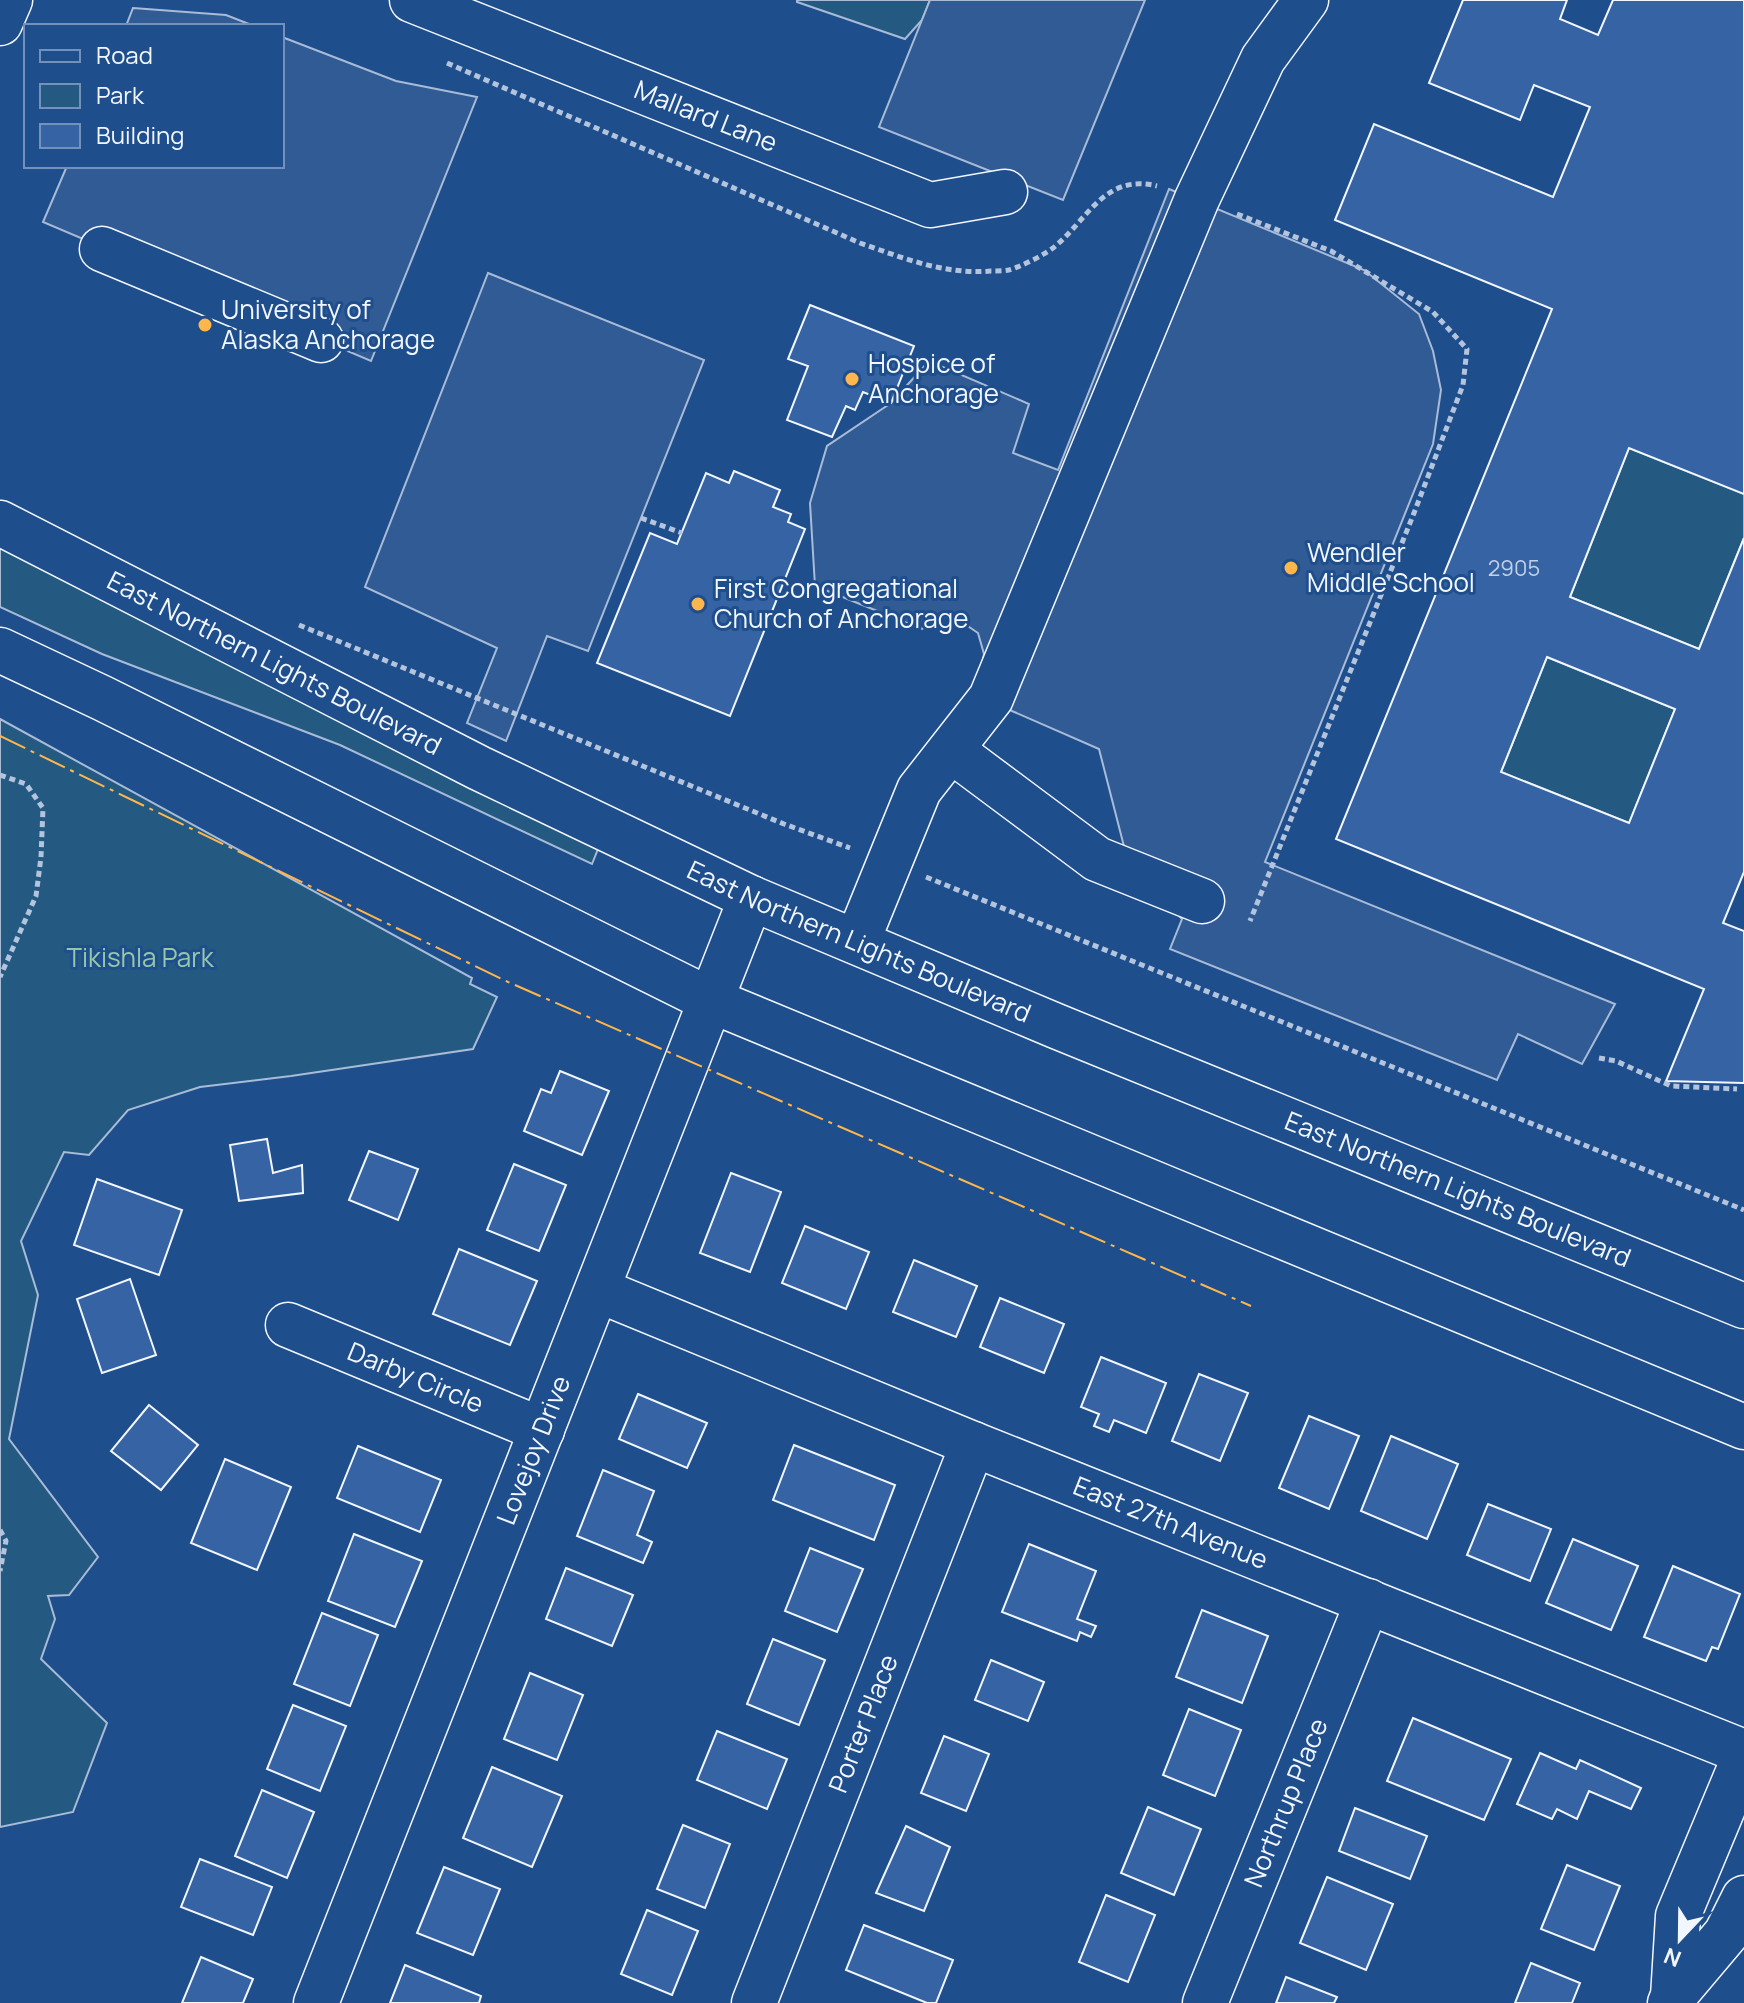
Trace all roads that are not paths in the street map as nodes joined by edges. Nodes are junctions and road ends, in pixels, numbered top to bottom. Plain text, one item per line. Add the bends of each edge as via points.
1 (10, 0) edge
2 (412, 0) edge
3 (1306, 0) edge
4 (0, 23) edge
5 (1005, 192) dead end
6 (102, 249) dead end
7 (321, 340) dead end
8 (0, 523) edge
9 (0, 650) edge
10 (951, 750) junction
11 (751, 898) junction
12 (1202, 901) dead end
13 (857, 942) junction
14 (710, 1000) junction
15 (598, 1290) junction
16 (1744, 1306) edge
17 (288, 1325) dead end
18 (1744, 1427) edge
19 (542, 1430) junction
20 (973, 1444) junction
21 (1368, 1601) junction
22 (1744, 1755) edge
23 (1738, 1923) edge
24 (1671, 2000) edge
25 (316, 2003) edge
26 (754, 2003) edge
27 (1205, 2003) edge

1 - 4 main road
2 - 5 main road, Mallard Lane via 930,205
3 - 10 main road via 1263,59 1197,199 991,698
6 - 7 main road
8 - 11 main road, East Northern Lights Boulevard via 479,768
9 - 14 main road
10 - 12 main road via 1097,859
10 - 13 main road via 919,790
11 - 13 main road, East Northern Lights Boulevard
11 - 14 main road, Lovejoy Drive
13 - 16 main road, East Northern Lights Boulevard
14 - 15 main road, Lovejoy Drive
14 - 18 main road
15 - 19 main road, Lovejoy Drive
15 - 20 main road, East 27th Avenue
17 - 19 main road, Darby Circle
19 - 25 main road, Lovejoy Drive
20 - 21 main road, East 27th Avenue
20 - 26 main road, Porter Place
21 - 22 main road, East 27th Avenue
21 - 27 main road, Northrup Place
22 - 24 main road via 1678,1916
23 - 24 main road

